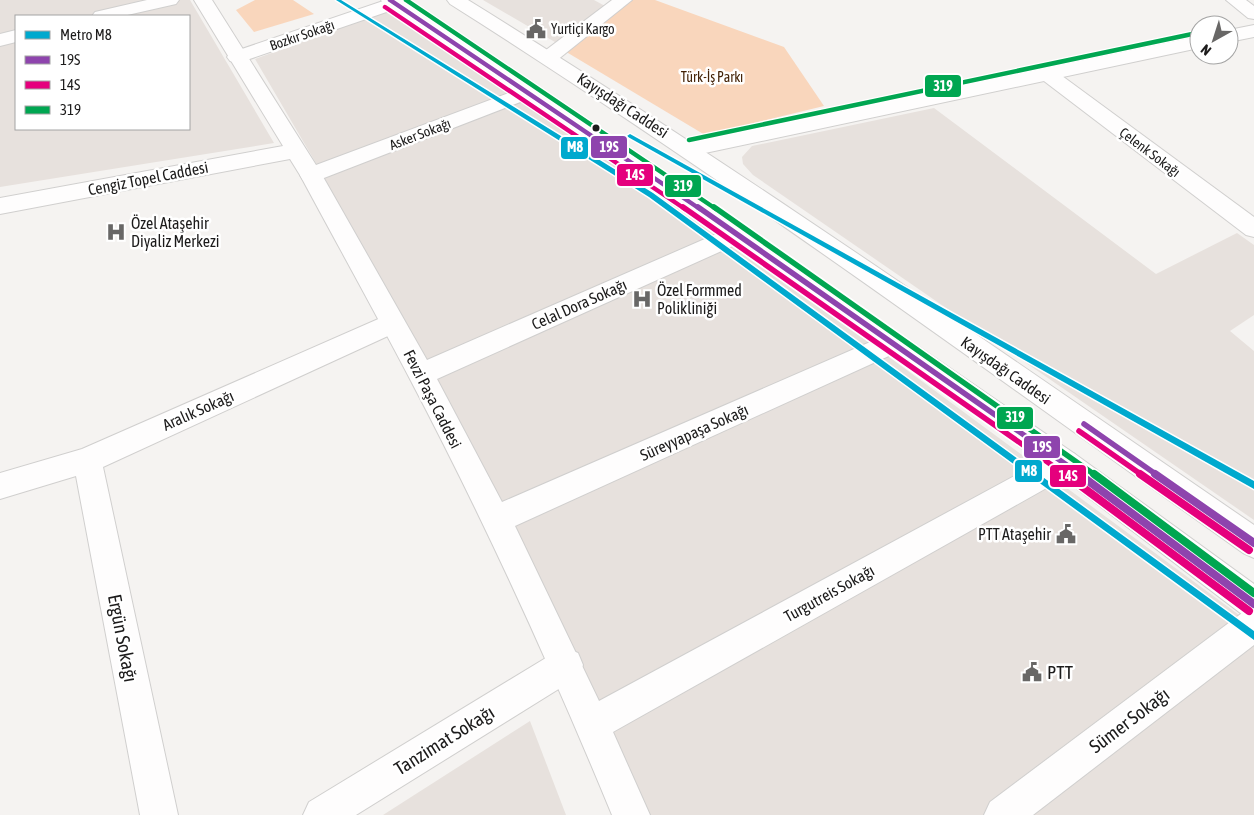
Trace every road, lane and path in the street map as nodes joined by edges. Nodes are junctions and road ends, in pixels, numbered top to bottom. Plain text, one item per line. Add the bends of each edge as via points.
1 (170, 0) edge
2 (203, 0) edge
3 (456, 0) edge
4 (624, 0) edge
5 (1235, 0) edge
6 (392, 1) edge
7 (1254, 14) edge
8 (105, 15) edge
9 (1254, 31) edge
10 (1239, 34) edge
11 (15, 36) edge
12 (0, 40) edge
13 (1189, 44) edge
14 (237, 57) junction
15 (549, 57) junction
16 (1047, 74) junction
17 (529, 92) junction
18 (691, 150) junction
19 (303, 163) junction
20 (0, 206) edge
21 (1254, 229) edge
22 (738, 234) junction
23 (392, 323) junction
24 (893, 343) junction
25 (421, 374) junction
26 (88, 460) junction
27 (1065, 462) junction
28 (0, 486) edge
29 (495, 520) junction
30 (1254, 543) edge
31 (1254, 604) edge
32 (1254, 625) edge
33 (566, 665) junction
34 (593, 724) junction
35 (159, 815) edge
36 (322, 815) edge
37 (631, 815) edge
38 (1003, 815) edge

1 - 8 street
2 - 14 street, Fevzi Paşa Caddesi
3 - 15 street, Kayışdağı Caddesi
4 - 15 street
5 - 7 street
6 - 14 street, Bozkır Sokağı
6 - 17 street
9 - 10 street
11 - 12 street
13 - 16 street
14 - 19 street, Fevzi Paşa Caddesi
15 - 18 street, Kayışdağı Caddesi
16 - 18 street
16 - 21 street, Çelenk Sokağı
17 - 19 street, Asker Sokağı
17 - 22 street
18 - 30 street, Kayışdağı Caddesi
19 - 20 street, Cengiz Topel Caddesi
19 - 23 street, Fevzi Paşa Caddesi
22 - 24 street
22 - 25 street, Celal Dora Sokağı
23 - 25 street, Fevzi Paşa Caddesi
23 - 26 street, Aralık Sokağı
24 - 27 street
24 - 29 street, Süreyyapaşa Sokağı
25 - 29 street, Fevzi Paşa Caddesi
26 - 28 street, Aralık Sokağı
26 - 35 street, Ergün Sokağı
27 - 31 street
27 - 34 street, Turgutreis Sokağı
29 - 33 street, Fevzi Paşa Caddesi
32 - 38 street, Sümer Sokağı
33 - 34 street, Fevzi Paşa Caddesi
33 - 36 street, Tanzimat Sokağı
34 - 37 street, Fevzi Paşa Caddesi

